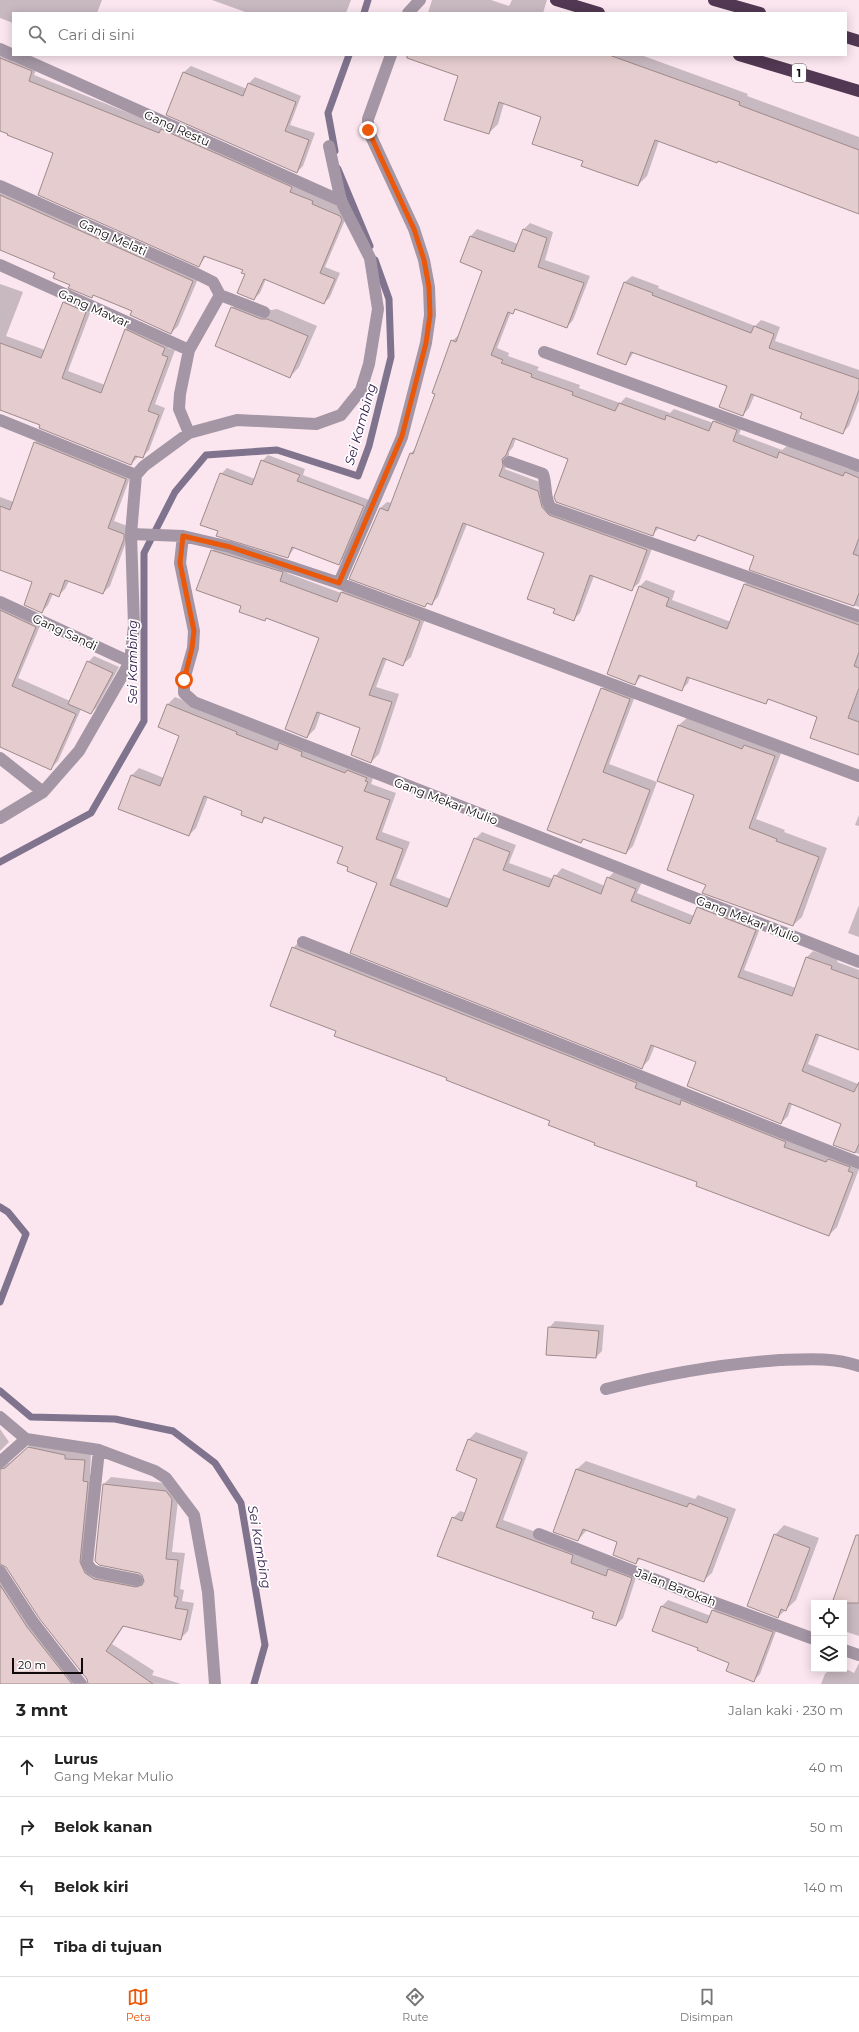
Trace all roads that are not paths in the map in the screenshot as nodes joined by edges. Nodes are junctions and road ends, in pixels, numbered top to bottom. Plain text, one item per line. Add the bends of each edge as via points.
1 (420, 0) edge
2 (556, 0) edge
3 (714, 0) edge
4 (409, 12) edge
5 (596, 12) edge
6 (756, 12) edge
7 (847, 38) edge
8 (859, 41) edge
9 (0, 49) edge
10 (12, 55) edge
11 (15, 56) edge
12 (391, 56) edge
13 (742, 56) edge
14 (859, 91) edge
15 (330, 146) dead end
16 (0, 186) edge
17 (341, 201) junction
18 (0, 265) edge
19 (220, 295) junction
20 (264, 312) dead end
21 (189, 350) junction
22 (544, 352) dead end
23 (0, 420) edge
24 (189, 433) junction
25 (509, 462) dead end
26 (859, 466) edge
27 (136, 475) junction
28 (131, 534) junction
29 (179, 536) junction
30 (339, 583) junction
31 (0, 602) edge
32 (859, 616) edge
33 (130, 662) junction
34 (0, 758) edge
35 (859, 776) edge
36 (43, 792) junction
37 (0, 818) edge
38 (303, 942) dead end
39 (859, 962) edge
40 (859, 1163) edge
41 (859, 1366) edge
42 (606, 1389) dead end
43 (0, 1417) edge
44 (26, 1439) junction
45 (99, 1450) junction
46 (0, 1462) edge
47 (539, 1534) dead end
48 (0, 1571) edge
49 (137, 1580) dead end
50 (811, 1638) edge
51 (847, 1651) edge
52 (859, 1655) edge
53 (81, 1684) edge
54 (215, 1684) edge

1 - 4 street
2 - 5 highway
3 - 6 highway
7 - 8 highway
9 - 10 street, Gang Restu
11 - 17 street, Gang Restu
12 - 30 street via 368,119 368,130 414,229 424,260 429,287 430,315 426,343 402,436
13 - 14 highway, 1
15 - 17 street
16 - 19 street, Gang Melati via 207,279 213,282
17 - 24 street via 370,258 378,308 369,364 361,390 340,415 316,424 237,420
18 - 21 street, Gang Mawar
19 - 20 street
19 - 21 street
21 - 24 street via 179,408
22 - 26 street
23 - 27 street
24 - 27 street via 144,466
25 - 32 street via 543,474 547,503 551,508
27 - 28 street
28 - 29 street
28 - 33 street via 134,626
29 - 30 street via 230,547
29 - 39 street, Gang Mekar Mulio via 180,563 194,631 184,680 184,693 194,702
30 - 35 street
31 - 33 street, Gang Sandi
33 - 36 street via 79,751
34 - 36 street
36 - 37 street
38 - 40 street
41 - 42 street via 816,1358 758,1362 655,1376
43 - 44 street
44 - 45 street
44 - 46 street
45 - 49 street via 87,1563 97,1572
45 - 54 street via 155,1471 166,1478 194,1515 208,1592
47 - 50 street, Jalan Barokah
48 - 53 street via 34,1622
51 - 52 street

